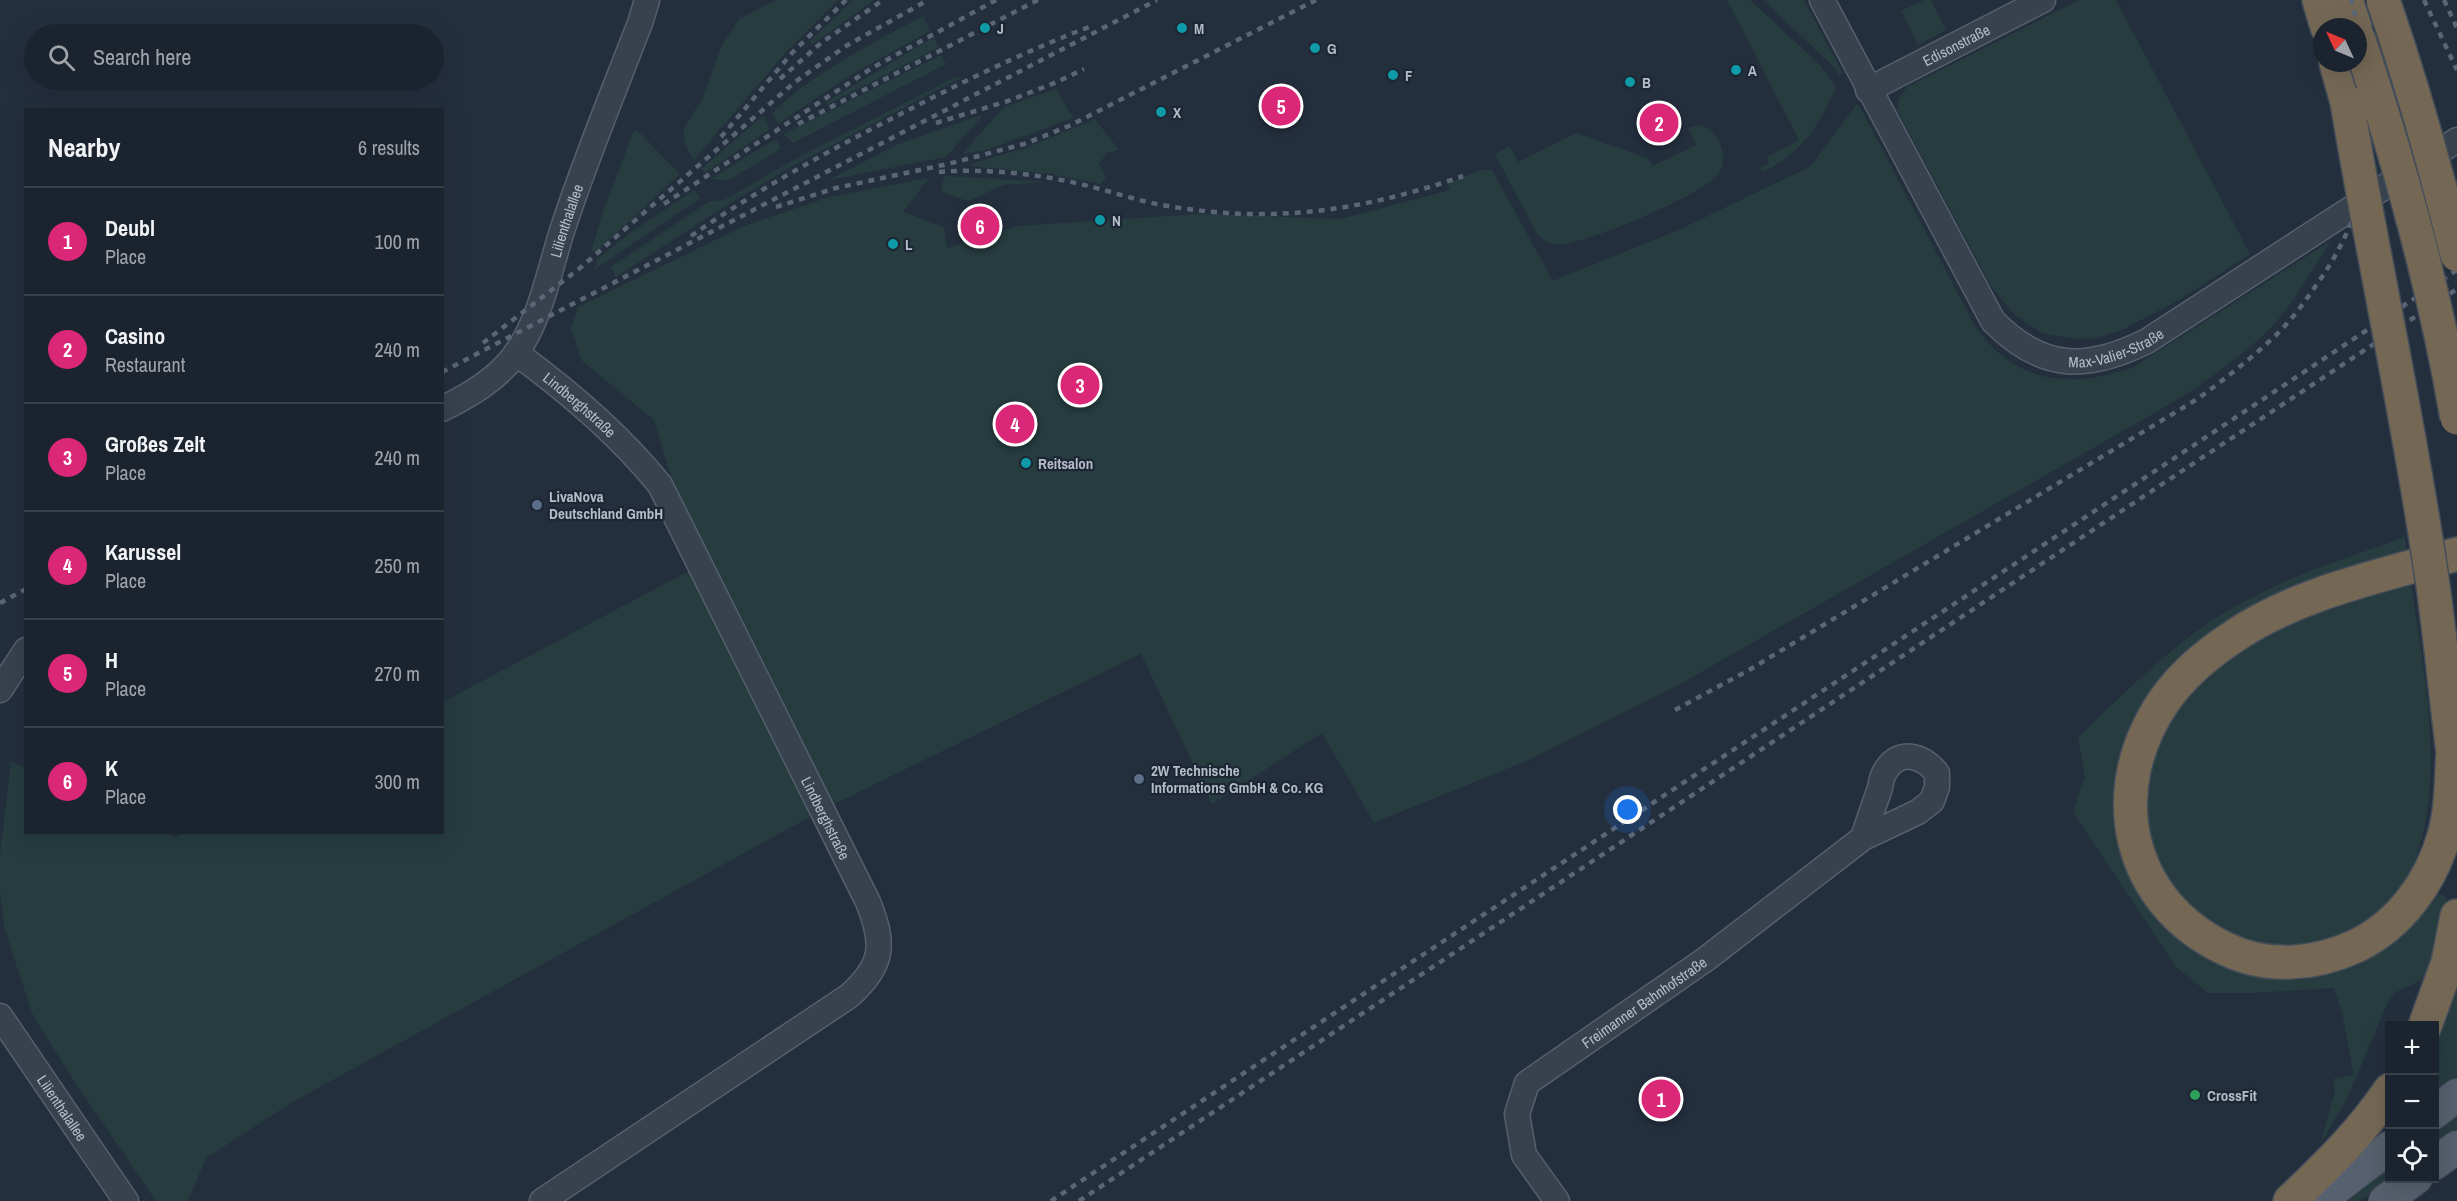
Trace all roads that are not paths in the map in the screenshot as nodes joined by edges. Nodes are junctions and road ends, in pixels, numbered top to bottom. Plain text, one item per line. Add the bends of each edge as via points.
1 (646, 0) edge
2 (1822, 0) edge
3 (2043, 0) edge
4 (2319, 0) edge
5 (2346, 0) edge
6 (2383, 0) edge
7 (2401, 0) edge
8 (2324, 18) edge
9 (2352, 18) edge
10 (2367, 64) edge
11 (2339, 72) edge
12 (1868, 90) junction
13 (2453, 154) edge
14 (2457, 255) edge
15 (516, 353) junction
16 (444, 408) edge
17 (2457, 418) edge
18 (2457, 554) edge
19 (24, 653) edge
20 (0, 690) edge
21 (2453, 752) junction
22 (2457, 792) edge
23 (1863, 838) dead end
24 (2457, 916) edge
25 (2435, 999) edge
26 (0, 1016) edge
27 (2457, 1095) edge
28 (2385, 1097) edge
29 (2439, 1109) edge
30 (2457, 1148) edge
31 (2385, 1151) edge
32 (2439, 1161) edge
33 (2410, 1183) edge
34 (126, 1201) edge
35 (542, 1201) edge
36 (1557, 1201) edge
37 (2290, 1201) edge
38 (2319, 1201) edge
39 (2385, 1201) edge

1 - 15 street, Lilienthalallee via 582,173 541,300
2 - 12 street, Max-Valier-Straße
3 - 12 street, Edisonstraße
4 - 8 highway
5 - 9 highway
6 - 14 highway, bridge via 2429,147
7 - 13 highway
10 - 17 highway, bridge via 2421,254
11 - 21 highway, bridge via 2431,572
12 - 13 street, Max-Valier-Straße via 1993,321 2009,338 2031,351 2054,360 2080,363 2106,359 2147,341
15 - 16 street, Lilienthalallee via 483,386
15 - 35 street, Lindberghstraße via 610,432 660,485 868,902 879,936 875,968 849,996
18 - 21 highway via 2325,593 2267,617 2216,649 2185,676 2153,718 2135,765 2130,801 2134,841 2152,886 2191,930 2233,953 2288,963 2310,961 2367,940 2386,927 2419,891 2444,838
19 - 20 street
21 - 22 highway
23 - 36 street, Freimanner Bahnhofstraße via 1706,959 1527,1083 1517,1114 1524,1155
24 - 25 highway
26 - 34 street, Lilienthalallee
27 - 29 main road
28 - 37 highway via 2343,1151
30 - 32 main road
31 - 38 main road
33 - 39 main road

